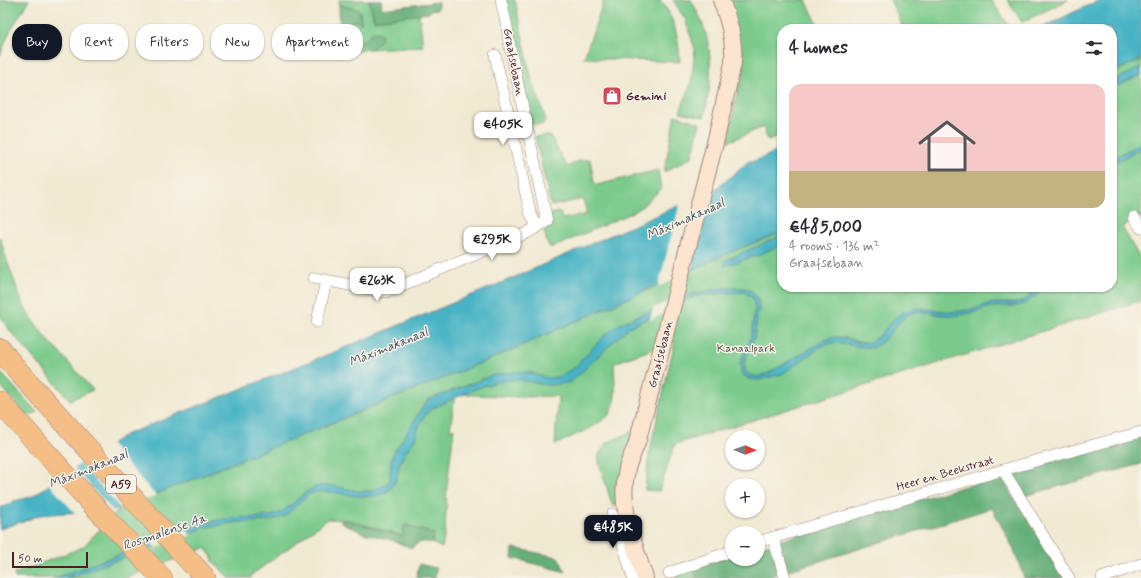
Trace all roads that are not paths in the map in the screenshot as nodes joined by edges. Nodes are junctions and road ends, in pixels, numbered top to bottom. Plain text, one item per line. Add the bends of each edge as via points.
1 (501, 0) edge
2 (712, 0) edge
3 (721, 0) edge
4 (495, 55) dead end
5 (729, 78) junction
6 (1134, 217) dead end
7 (537, 227) junction
8 (1141, 228) edge
9 (317, 322) dead end
10 (0, 349) edge
11 (7, 410) edge
12 (1141, 432) edge
13 (637, 443) junction
14 (1003, 470) junction
15 (612, 514) dead end
16 (773, 537) junction
17 (765, 540) edge
18 (725, 553) edge
19 (1141, 564) edge
20 (199, 571) edge
21 (662, 575) edge
22 (161, 577) edge
23 (633, 578) edge
24 (645, 578) edge
25 (785, 578) edge
26 (1070, 578) edge
27 (1102, 578) edge

1 - 7 street, Graafsebaan via 547,221
2 - 5 main road, Graafsebaan via 722,26
3 - 5 main road, Graafsebaan via 729,21 733,48
4 - 7 street, Graafsebaan via 530,212
5 - 13 main road, Graafsebaan via 716,139
6 - 8 street
7 - 9 street via 527,234 386,292 320,280
10 - 20 highway, A59
11 - 22 highway, A59
12 - 14 street, Heer en Beekstraat
13 - 21 main road, Graafsebaan via 637,512 641,531
13 - 24 main road, Graafsebaan via 627,467 625,493 629,528
14 - 16 street, Heer en Beekstraat
14 - 26 street
15 - 23 street
16 - 17 street, Heer en Beekstraat
16 - 25 street
18 - 21 street
19 - 27 street

